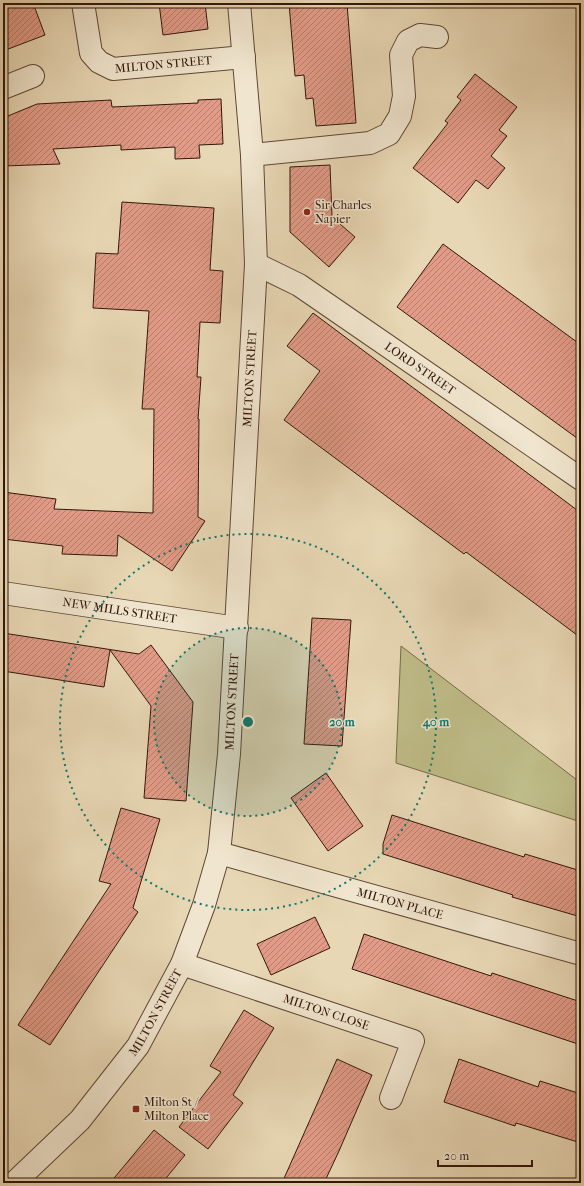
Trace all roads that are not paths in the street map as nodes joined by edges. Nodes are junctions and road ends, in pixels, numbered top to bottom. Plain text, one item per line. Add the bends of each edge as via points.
1 (83, 3) edge
2 (239, 3) edge
3 (436, 37) dead end
4 (244, 57) junction
5 (33, 76) dead end
6 (3, 88) edge
7 (252, 156) junction
8 (256, 264) junction
9 (581, 479) edge
10 (3, 593) edge
11 (237, 628) junction
12 (218, 853) junction
13 (581, 954) edge
14 (182, 964) junction
15 (392, 1098) dead end
16 (14, 1183) edge

1 - 4 street, MILTON STREET via 91,53 99,62 112,69
2 - 4 street, MILTON STREET
3 - 7 street via 420,35 408,41 401,55 404,96 400,116 389,134 370,143
4 - 7 street, MILTON STREET
5 - 6 street
7 - 8 street, MILTON STREET
8 - 9 street, LORD STREET via 299,285
8 - 11 street, MILTON STREET
10 - 11 street, NEW MILLS STREET
11 - 12 street, MILTON STREET via 229,754
12 - 13 street, MILTON PLACE
12 - 14 street, MILTON STREET via 204,905
14 - 15 street, MILTON CLOSE via 413,1042
14 - 16 street, MILTON STREET via 138,1046 80,1120

